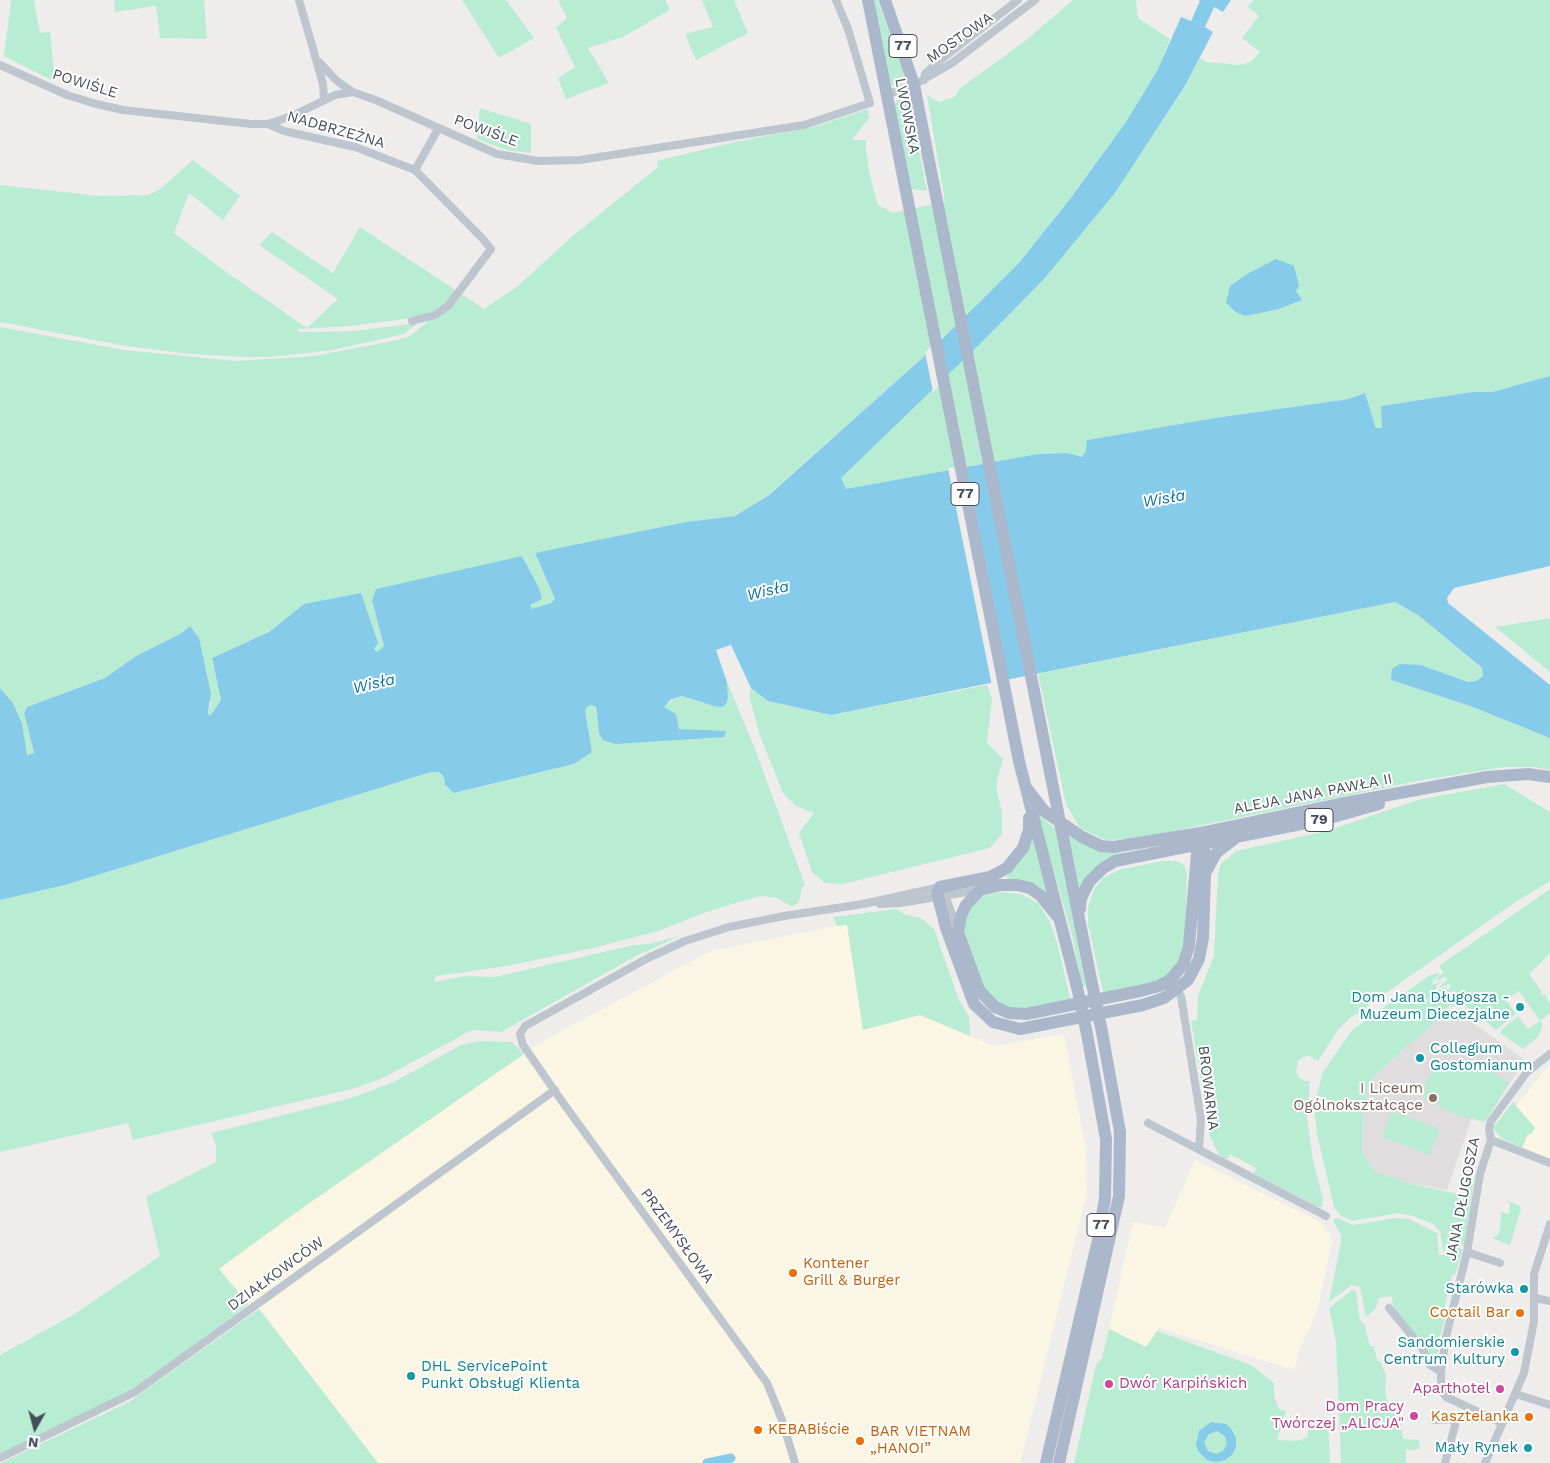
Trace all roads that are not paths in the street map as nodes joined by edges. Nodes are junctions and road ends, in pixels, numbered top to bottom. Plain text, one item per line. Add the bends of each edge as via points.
1 (299, 0) edge
2 (836, 0) edge
3 (868, 0) edge
4 (886, 0) edge
5 (1018, 0) edge
6 (1035, 0) edge
7 (317, 61) junction
8 (0, 65) edge
9 (919, 82) junction
10 (353, 92) junction
11 (886, 95) junction
12 (324, 100) junction
13 (268, 124) junction
14 (438, 129) junction
15 (415, 170) junction
16 (412, 321) dead end
17 (1550, 777) edge
18 (1022, 778) junction
19 (1432, 787) junction
20 (1056, 800) junction
21 (1030, 808) junction
22 (1059, 820) junction
23 (1073, 830) junction
24 (1240, 836) junction
25 (1201, 840) junction
26 (1168, 850) junction
27 (1200, 873) junction
28 (980, 890) junction
29 (941, 894) junction
30 (1079, 919) junction
31 (1063, 927) junction
32 (958, 932) junction
33 (1174, 985) junction
34 (1550, 1054) edge
35 (555, 1090) junction
36 (1148, 1124) dead end
37 (1490, 1140) junction
38 (1199, 1150) junction
39 (1550, 1163) edge
40 (1326, 1216) dead end
41 (1550, 1224) edge
42 (1468, 1252) junction
43 (1500, 1264) dead end
44 (1535, 1298) junction
45 (1550, 1301) edge
46 (1389, 1308) dead end
47 (1441, 1372) junction
48 (1516, 1394) junction
49 (1550, 1405) edge
50 (1457, 1418) junction
51 (1490, 1418) junction
52 (1434, 1420) dead end
53 (1502, 1423) junction
54 (0, 1458) edge
55 (795, 1463) edge
56 (1046, 1463) edge
57 (1059, 1463) edge
58 (1445, 1463) edge
59 (1485, 1463) edge

1 - 7 street
2 - 14 street, POWIŚLE via 870,103 825,119 772,131 555,162 498,154
3 - 11 main road, LWOWSKA / 77
4 - 9 main road, LWOWSKA / 77
5 - 9 street, MOSTOWA via 939,61
6 - 9 street, MOSTOWA via 952,63
7 - 10 street
7 - 12 street
8 - 13 street, POWIŚLE via 67,95 96,104
9 - 11 street
9 - 20 main road, LWOWSKA / 77 via 937,204
10 - 12 street, POWIŚLE
10 - 14 street, POWIŚLE
11 - 18 main road, LWOWSKA / 77
12 - 13 street, POWIŚLE
13 - 15 street, NADBRZEŻNA via 284,131 355,147
14 - 15 street
15 - 16 street, NADBRZEŻNA via 491,250 448,306 435,315
17 - 19 main road, ALEJA JANA PAWŁA II / 79 via 1510,775
18 - 21 main road, 77
18 - 22 main road, 77 via 1035,802
19 - 24 main road, ALEJA JANA PAWŁA II / 79 via 1326,819
19 - 25 main road, ALEJA JANA PAWŁA II / 79 via 1339,804
20 - 22 main road, 77
20 - 23 main road
21 - 29 main road via 1026,840 1019,855 1007,868
21 - 31 main road, 77
22 - 23 main road
22 - 30 main road, 77
23 - 25 main road via 1093,843 1114,847
24 - 25 main road, ALEJA JANA PAWŁA II / 79
24 - 27 main road via 1216,853
25 - 26 main road, 79
25 - 27 main road
26 - 27 main road via 1187,857
26 - 30 main road, 79 via 1120,860 1102,869 1084,891
27 - 33 main road via 1203,938 1199,959 1188,980
28 - 29 street
28 - 31 main road via 1006,885 1030,888 1045,900
28 - 32 main road via 963,910
29 - 32 street
29 - 33 main road via 969,994 980,1011 999,1025 1031,1028 1143,1005 1164,998
29 - 35 street, PRZEMYSŁOWA via 753,922 685,941 604,981 525,1026 520,1034 523,1045
30 - 57 main road, 77, bridge via 1120,1132 1119,1196
31 - 56 main road, 77, bridge via 1104,1126 1106,1185 1099,1235
32 - 33 main road via 979,990 989,1003 1009,1013 1026,1014
33 - 38 street, BROWARNA via 1181,996 1201,1120
34 - 37 street, JANA DŁUGOSZA via 1527,1072 1491,1121
35 - 54 street, DZIAŁKOWCÓW via 135,1392
35 - 55 street, PRZEMYSŁOWA via 767,1383
36 - 38 street
37 - 39 street
37 - 42 street, JANA DŁUGOSZA via 1480,1174
38 - 40 street, BROWARNA
41 - 44 street via 1534,1274
42 - 43 street
42 - 47 street, JANA DŁUGOSZA via 1446,1338
44 - 45 street
44 - 48 street via 1530,1346
46 - 47 street via 1422,1348 1430,1365
47 - 51 street, JANA DŁUGOSZA via 1441,1390 1446,1398
48 - 49 street
48 - 53 street
50 - 51 street
50 - 52 street
50 - 58 street
51 - 53 street, JANA DŁUGOSZA
53 - 59 street

